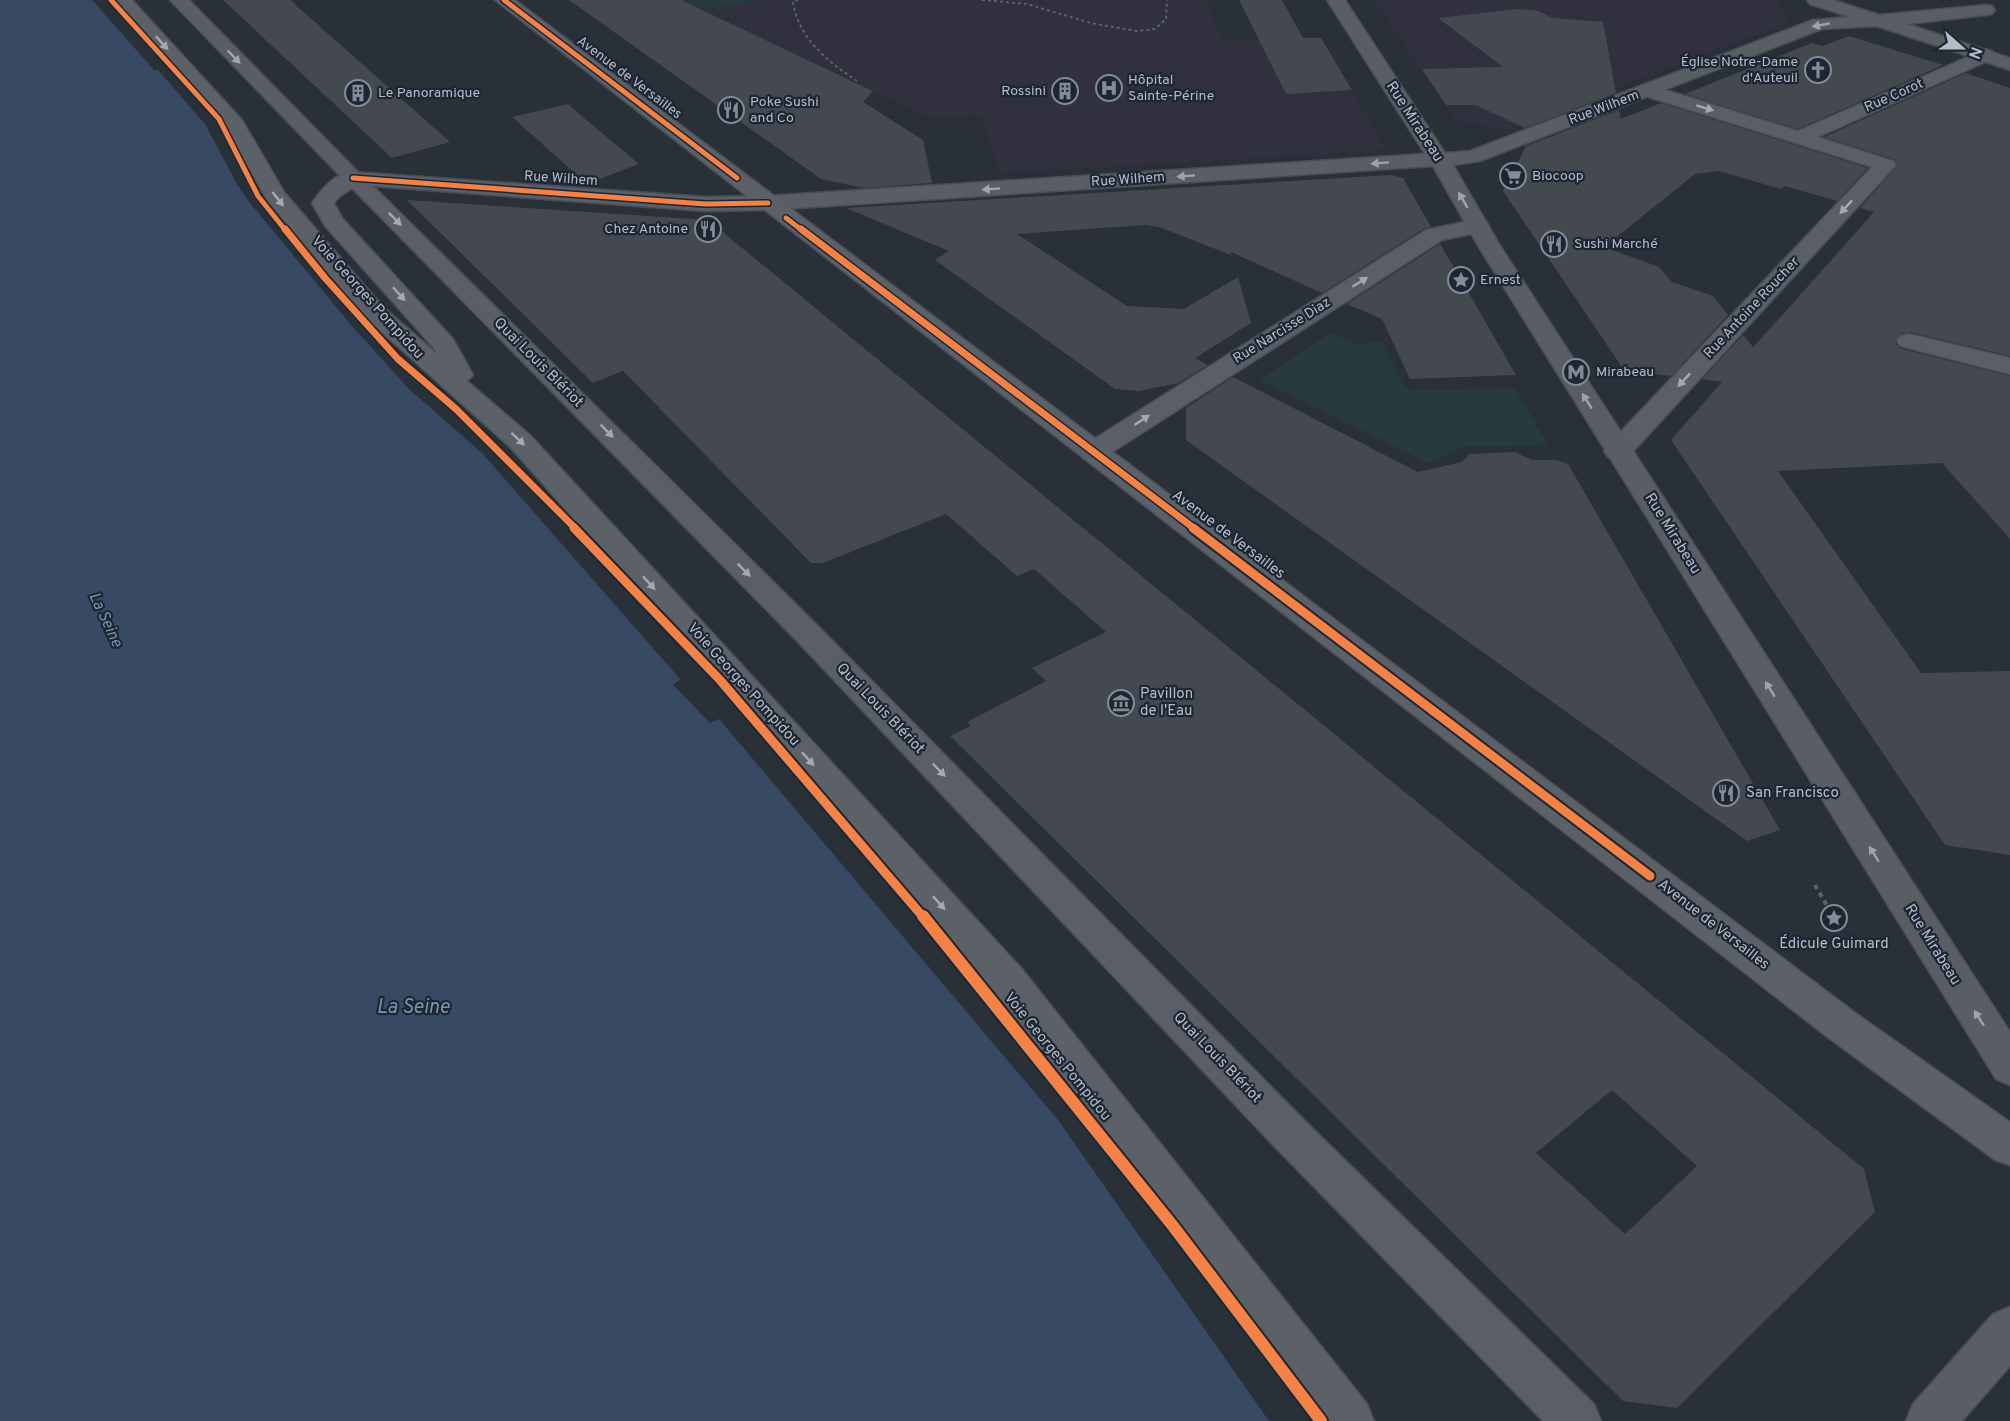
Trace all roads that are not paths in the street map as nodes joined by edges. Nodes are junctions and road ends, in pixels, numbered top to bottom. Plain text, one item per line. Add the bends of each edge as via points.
1 (123, 0) edge
2 (179, 0) edge
3 (504, 0) edge
4 (1336, 0) edge
5 (1816, 0) edge
6 (1985, 5) edge
7 (1879, 21) junction
8 (1986, 42) junction
9 (2010, 64) edge
10 (1649, 91) junction
11 (1801, 137) junction
12 (1439, 159) junction
13 (353, 178) junction
14 (768, 203) junction
15 (1478, 226) junction
16 (1909, 341) dead end
17 (2010, 366) edge
18 (474, 400) junction
19 (1618, 451) junction
20 (1093, 452) junction
21 (2010, 1067) edge
22 (2010, 1146) edge
23 (2010, 1330) edge
24 (1350, 1421) edge
25 (1576, 1421) edge
26 (1930, 1421) edge

1 -> 18 main road, Voie Georges Pompidou via 235,124 275,195 375,313
2 -> 13 street, Quai Louis Blériot
3 - 14 main road, Avenue de Versailles
4 - 12 street, Rue Mirabeau
5 - 7 street
6 - 7 street, Rue Wilhem
6 - 8 street
7 - 8 street
7 -> 10 street, Rue Wilhem via 1819,24
8 - 9 street
8 - 11 street, Rue Corot
10 -> 11 street
10 - 12 street, Rue Wilhem via 1473,158
11 -> 19 street, Rue Antoine Roucher via 1886,165
12 -> 14 street, Rue Wilhem
15 -> 12 street, Rue Mirabeau
13 - 14 street, Rue Wilhem via 705,204
13 -> 18 main road via 332,190 323,202 333,221 444,344
13 -> 25 street, Quai Louis Blériot via 791,618 1286,1130
14 - 20 main road, Avenue de Versailles
19 -> 15 street, Rue Mirabeau
20 -> 15 street, Rue Narcisse Diaz via 1434,235
16 - 17 street
18 -> 24 main road, Voie Georges Pompidou via 521,442 1008,980
21 -> 19 street, Rue Mirabeau
20 - 22 main road, Avenue de Versailles via 1875,1050
23 - 26 street

